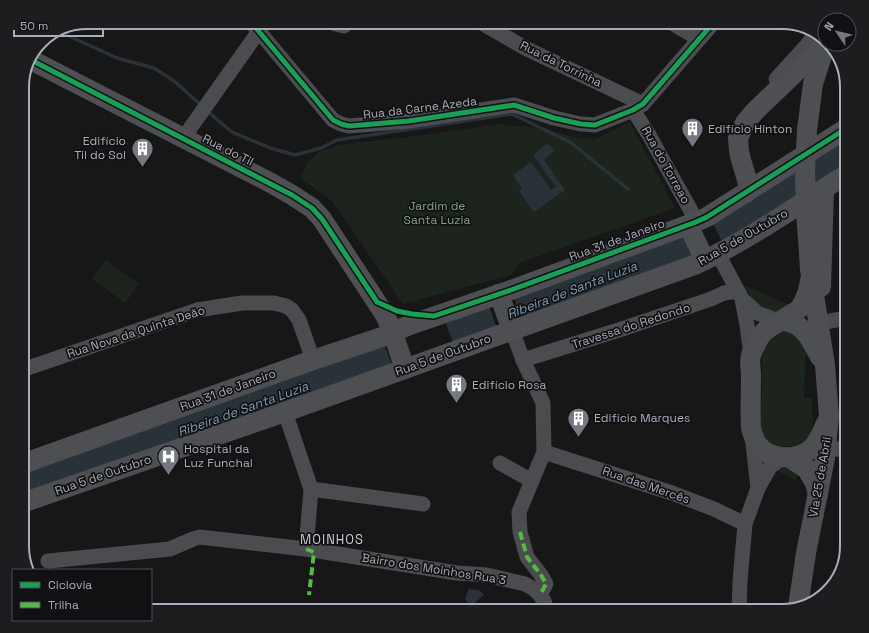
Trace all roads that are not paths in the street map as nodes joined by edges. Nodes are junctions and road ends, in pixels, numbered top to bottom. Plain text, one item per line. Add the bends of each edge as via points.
1 (253, 29) edge
2 (257, 29) edge
3 (492, 29) edge
4 (682, 29) edge
5 (708, 29) edge
6 (812, 38) edge
7 (699, 39) junction
8 (817, 52) edge
9 (823, 52) edge
10 (34, 62) edge
11 (638, 107) junction
12 (840, 133) edge
13 (738, 138) junction
14 (184, 139) junction
15 (840, 179) edge
16 (824, 189) junction
17 (746, 193) junction
18 (695, 225) junction
19 (709, 253) junction
20 (811, 272) junction
21 (740, 295) junction
22 (501, 298) junction
23 (377, 302) junction
24 (434, 316) junction
25 (840, 319) edge
26 (783, 320) junction
27 (819, 323) junction
28 (511, 328) junction
29 (393, 333) junction
30 (750, 355) junction
31 (313, 360) junction
32 (523, 360) junction
33 (825, 365) junction
34 (29, 368) edge
35 (405, 369) junction
36 (286, 412) junction
37 (829, 416) junction
38 (751, 429) junction
39 (826, 448) junction
40 (840, 449) edge
41 (544, 452) junction
42 (787, 458) junction
43 (29, 461) edge
44 (500, 463) dead end
45 (532, 481) junction
46 (758, 488) junction
47 (311, 489) junction
48 (818, 496) junction
49 (29, 501) edge
50 (423, 504) dead end
51 (745, 524) junction
52 (306, 548) junction
53 (48, 561) dead end
54 (540, 595) junction
55 (799, 601) edge
56 (545, 604) edge
57 (739, 604) edge

1 - 14 street
2 - 11 street, Rua da Carne Azeda via 333,120 349,126 409,121 514,105 554,118 595,125
3 - 11 street, Rua da Torrinha
4 - 7 street
5 - 7 street
6 - 13 street via 740,118 736,127
7 - 11 street
8 - 13 main road via 745,123
9 - 20 main road, Via 25 de Abril, bridge via 813,84 805,170
10 - 14 main road, Rua do Til
11 - 18 street, Rua do Torreao via 690,209
12 - 17 main road, Rua 31 de Janeiro
13 - 17 main road via 748,183
14 - 23 main road, Rua do Til via 312,208
15 - 16 main road, Rua 5 de Outubro
16 - 19 main road, Rua 5 de Outubro via 793,209
16 - 27 main road, Via 25 de Abril
17 - 18 main road, Rua 31 de Janeiro
18 - 19 main road
18 - 22 main road, Rua 31 de Janeiro
19 - 21 street via 722,264
19 - 28 main road, Rua 5 de Outubro via 676,272
20 - 26 main road via 810,285 799,309
20 - 27 main road, Via 25 de Abril
21 - 26 street via 757,313
21 - 30 street
21 - 32 street, Travessa do Redondo via 724,294
22 - 24 main road, Rua 31 de Janeiro
22 - 28 main road
23 - 24 main road, Rua 31 de Janeiro via 397,311
23 - 29 main road, Rua do Til
24 - 29 main road, Rua 31 de Janeiro
25 - 27 street
26 - 30 main road via 761,334
26 - 33 main road via 804,330
27 - 33 main road, Via 25 de Abril
28 - 32 street
28 - 35 main road, Rua 5 de Outubro
29 - 31 main road, Rua 31 de Janeiro
29 - 35 main road, Rua do Til
30 - 38 main road
31 - 34 street, Rua Nova da Quinta Deão via 299,320 292,310 274,303 242,303 197,310
31 - 43 main road, Rua 31 de Janeiro
32 - 41 street via 542,403
33 - 37 main road, Via 25 de Abril
35 - 36 main road, Rua 5 de Outubro
36 - 47 street
36 - 49 main road, Rua 5 de Outubro
37 - 39 main road, Via 25 de Abril
37 - 42 main road via 820,438 812,448
38 - 42 main road via 760,447 770,454
38 - 46 street
39 - 40 street
39 - 48 main road, Via 25 de Abril
41 - 45 street
41 - 51 street, Rua das Mercês via 672,492
42 - 46 street via 770,467
42 - 48 main road via 807,470 815,483
44 - 45 street
45 - 54 street via 519,512 520,532 526,557 546,584
46 - 51 street
47 - 50 street
47 - 52 street
48 - 55 main road, Via 25 de Abril
51 - 57 street
52 - 53 street, Bairro dos Moinhos Rua 3 via 199,537 170,549
52 - 54 street, Bairro dos Moinhos Rua 3 via 487,575 525,584
54 - 56 street, Bairro dos Moinhos Rua 3

